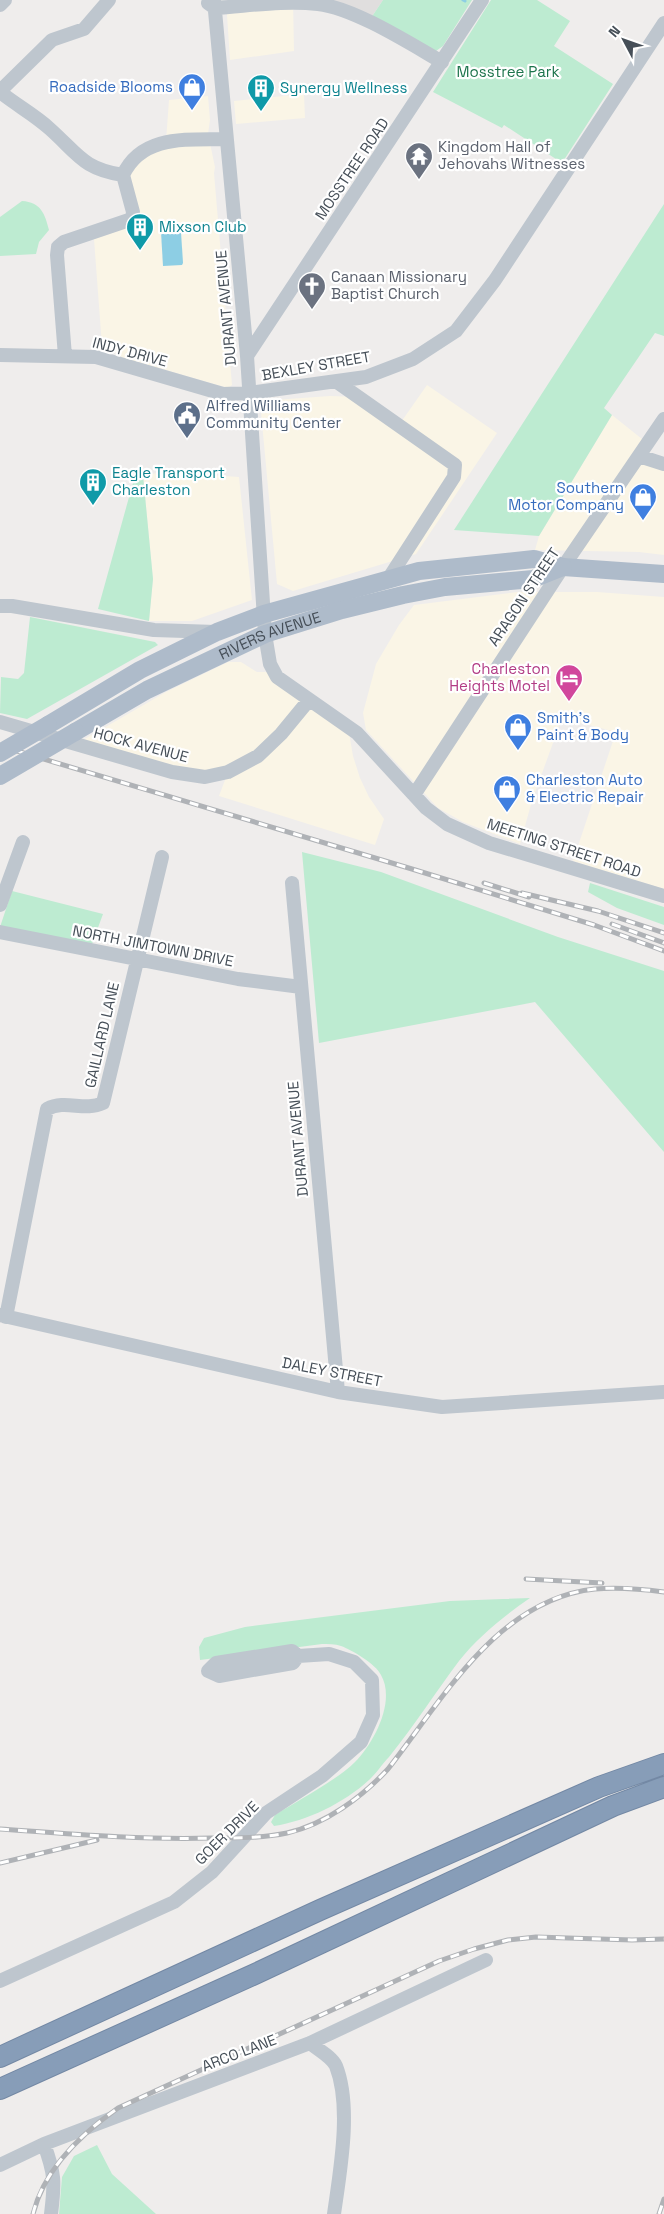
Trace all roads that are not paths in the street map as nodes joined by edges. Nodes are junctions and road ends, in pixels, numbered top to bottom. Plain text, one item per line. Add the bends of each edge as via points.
1 (5, 0) edge
2 (109, 0) edge
3 (482, 0) edge
4 (211, 3) edge
5 (0, 5) edge
6 (664, 23) edge
7 (442, 62) junction
8 (0, 91) edge
9 (226, 140) junction
10 (123, 175) junction
11 (0, 355) edge
12 (65, 356) junction
13 (247, 356) junction
14 (338, 382) junction
15 (249, 394) junction
16 (664, 418) edge
17 (638, 456) junction
18 (664, 464) edge
19 (563, 567) junction
20 (664, 574) edge
21 (387, 580) junction
22 (0, 606) edge
23 (264, 614) junction
24 (217, 632) junction
25 (266, 634) junction
26 (308, 700) junction
27 (0, 722) edge
28 (0, 753) edge
29 (0, 776) edge
30 (414, 795) junction
31 (23, 842) dead end
32 (162, 857) dead end
33 (292, 883) dead end
34 (664, 896) edge
35 (0, 906) edge
36 (0, 932) edge
37 (136, 957) junction
38 (301, 987) junction
39 (3, 1316) edge
40 (338, 1392) junction
41 (664, 1392) edge
42 (298, 1656) junction
43 (664, 1764) edge
44 (664, 1787) edge
45 (486, 1960) dead end
46 (0, 1981) edge
47 (310, 2043) junction
48 (0, 2057) edge
49 (0, 2089) edge
50 (44, 2144) junction
51 (0, 2165) edge
52 (51, 2214) edge
53 (334, 2214) edge

1 - 5 street
2 - 8 street via 84,28 52,40
3 - 7 street, MOSSTREE ROAD
4 - 7 street via 308,3 334,7
4 - 9 street, DURANT AVENUE
6 - 14 street, BEXLEY STREET via 495,280 456,331 413,358 366,377
7 - 13 street, MOSSTREE ROAD
8 - 10 street via 49,129 89,166
9 - 10 street via 154,144 140,154
9 - 13 street, DURANT AVENUE
10 - 12 street via 132,219 64,242 58,247
11 - 12 street, INDY DRIVE
12 - 15 street, INDY DRIVE via 96,357 218,394
13 - 15 street, DURANT AVENUE
14 - 15 street, BEXLEY STREET
14 - 21 street via 453,463 455,469 454,477
15 - 23 street, DURANT AVENUE
16 - 17 street, ARAGON STREET
17 - 18 street
17 - 19 street, ARAGON STREET
19 - 20 main road, RIVERS AVENUE
19 - 21 main road, RIVERS AVENUE via 534,559 418,572
19 - 25 main road, RIVERS AVENUE via 533,579 445,587 403,595
19 - 30 street, ARAGON STREET
21 - 23 main road, RIVERS AVENUE
22 - 24 street via 161,631
23 - 24 main road, RIVERS AVENUE
23 - 25 street, MEETING STREET ROAD
24 - 28 main road, RIVERS AVENUE, bridge via 140,670
25 - 26 street, MEETING STREET ROAD via 273,672
25 - 29 main road, RIVERS AVENUE, bridge via 147,690
26 - 27 street, HOCK AVENUE via 281,734 258,756 228,772 205,777 172,772
26 - 30 street, MEETING STREET ROAD via 357,733
30 - 34 street, MEETING STREET ROAD via 447,824 489,843
31 - 35 street
32 - 37 street, GAILLARD LANE
33 - 38 street, DURANT AVENUE
36 - 37 street, NORTH JIMTOWN DRIVE
37 - 38 street, NORTH JIMTOWN DRIVE
37 - 39 street, GAILLARD LANE via 103,1103 95,1107 56,1104 47,1109
38 - 40 street, DURANT AVENUE
39 - 40 street, DALEY STREET
40 - 41 street, DALEY STREET via 442,1406
42 - 42 street, GOER DRIVE via 292,1651 216,1663 208,1672 228,1675 293,1663
42 - 46 street, GOER DRIVE via 330,1654 354,1662 372,1680 373,1714 361,1742 322,1776 266,1813 212,1872 174,1902
43 - 48 highway via 599,1788 329,1906
44 - 49 highway via 613,1806 264,1970
45 - 47 street, ARCO LANE
47 - 50 street, ARCO LANE
47 - 53 street via 335,2064 342,2094 344,2129
50 - 51 street, ARCO LANE
50 - 52 street via 55,2181

